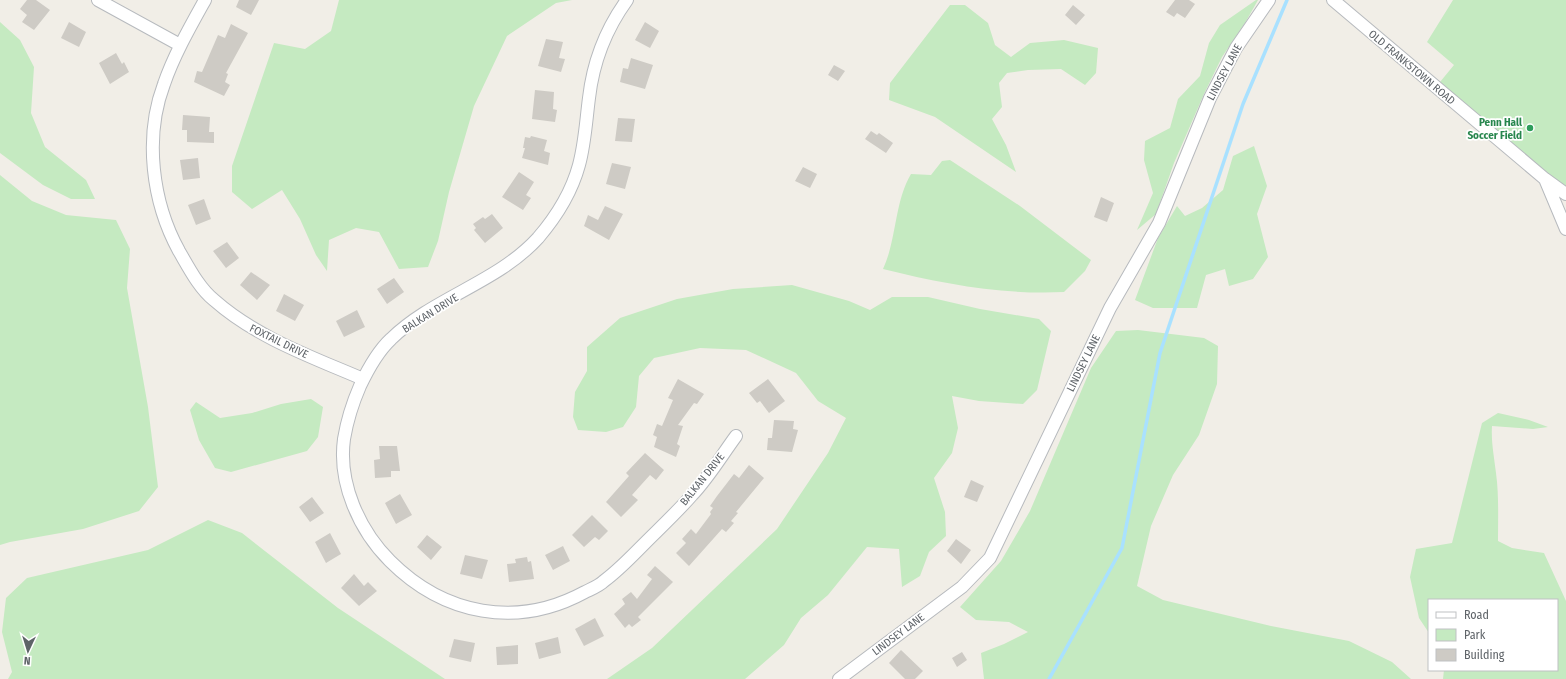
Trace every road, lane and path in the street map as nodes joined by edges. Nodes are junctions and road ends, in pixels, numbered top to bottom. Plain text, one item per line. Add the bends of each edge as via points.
1 (98, 0) edge
2 (205, 0) edge
3 (627, 0) edge
4 (1269, 0) edge
5 (1333, 0) edge
6 (180, 45) junction
7 (1545, 179) junction
8 (1566, 194) edge
9 (1566, 229) edge
10 (363, 379) junction
11 (736, 436) dead end
12 (839, 679) edge

1 - 6 street
2 - 6 street, FOXTAIL DRIVE
3 - 10 street, BALKAN DRIVE via 600,48 589,96 585,139 578,168 558,211 519,256 412,322 390,339
4 - 12 street, LINDSEY LANE via 1236,48 1210,98 1159,222 1110,308 990,558 962,587
5 - 7 street, OLD FRANKSTOWN ROAD
6 - 10 street, FOXTAIL DRIVE via 163,85 154,122 153,164 158,198 171,237 192,274 213,300 273,340
7 - 8 street, OLD FRANKSTOWN ROAD
7 - 9 street
10 - 11 street, BALKAN DRIVE via 354,401 344,440 344,472 351,500 367,532 386,558 407,578 431,594 455,604 487,612 521,613 549,608 603,582 694,494

